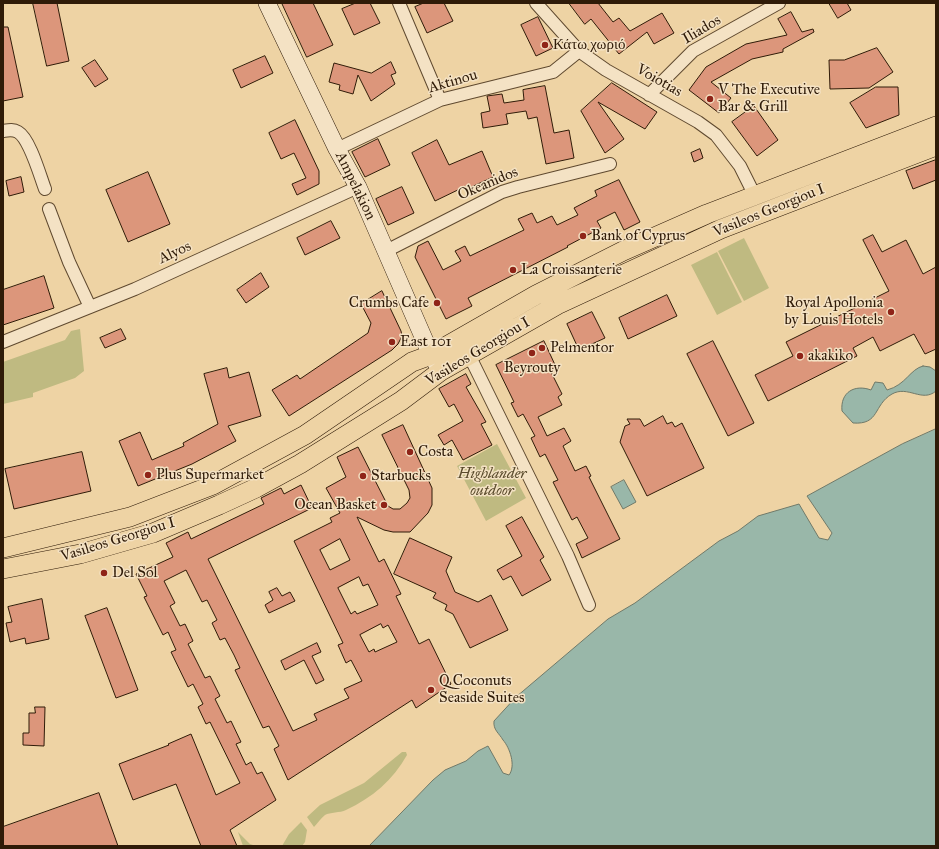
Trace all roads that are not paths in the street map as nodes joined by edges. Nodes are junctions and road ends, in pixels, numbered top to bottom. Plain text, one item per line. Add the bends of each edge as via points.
1 (267, 3) edge
2 (399, 3) edge
3 (536, 3) edge
4 (779, 3) edge
5 (579, 51) junction
6 (649, 95) junction
7 (440, 100) junction
8 (936, 126) edge
9 (3, 131) edge
10 (936, 146) edge
11 (337, 149) junction
12 (610, 164) dead end
13 (358, 187) junction
14 (45, 189) dead end
15 (755, 196) junction
16 (49, 209) dead end
17 (386, 251) junction
18 (90, 307) junction
19 (3, 342) edge
20 (431, 355) junction
21 (469, 355) junction
22 (441, 371) junction
23 (3, 548) edge
24 (3, 569) edge
25 (589, 605) dead end

1 - 11 street, Ampelakion
2 - 7 street
3 - 5 street, Voiotias
4 - 6 street, Iliados via 693,52
5 - 6 street, Voiotias
5 - 7 street, Aktinou via 553,72
6 - 15 street, Voiotias via 716,135 740,166
7 - 11 street, Aktinou
8 - 15 main road, Vasileos Georgiou I
9 - 14 street via 12,130 20,133
10 - 21 main road, Vasileos Georgiou I via 721,229 671,251 557,305
11 - 13 street, Ampelakion
12 - 17 street, Okeanidos via 502,192
13 - 17 street, Ampelakion
13 - 18 street, Alyos
15 - 20 main road, Vasileos Georgiou I via 623,251 512,307
16 - 18 street via 69,262
17 - 20 street, Ampelakion
18 - 19 street, Alyos
20 - 22 street, Ampelakion
20 - 23 main road, Vasileos Georgiou I via 412,362 305,435 213,485 130,517
21 - 22 main road, Vasileos Georgiou I
21 - 25 street via 568,556
22 - 24 main road, Vasileos Georgiou I via 401,401 338,441 256,488 219,505 153,533 80,554

